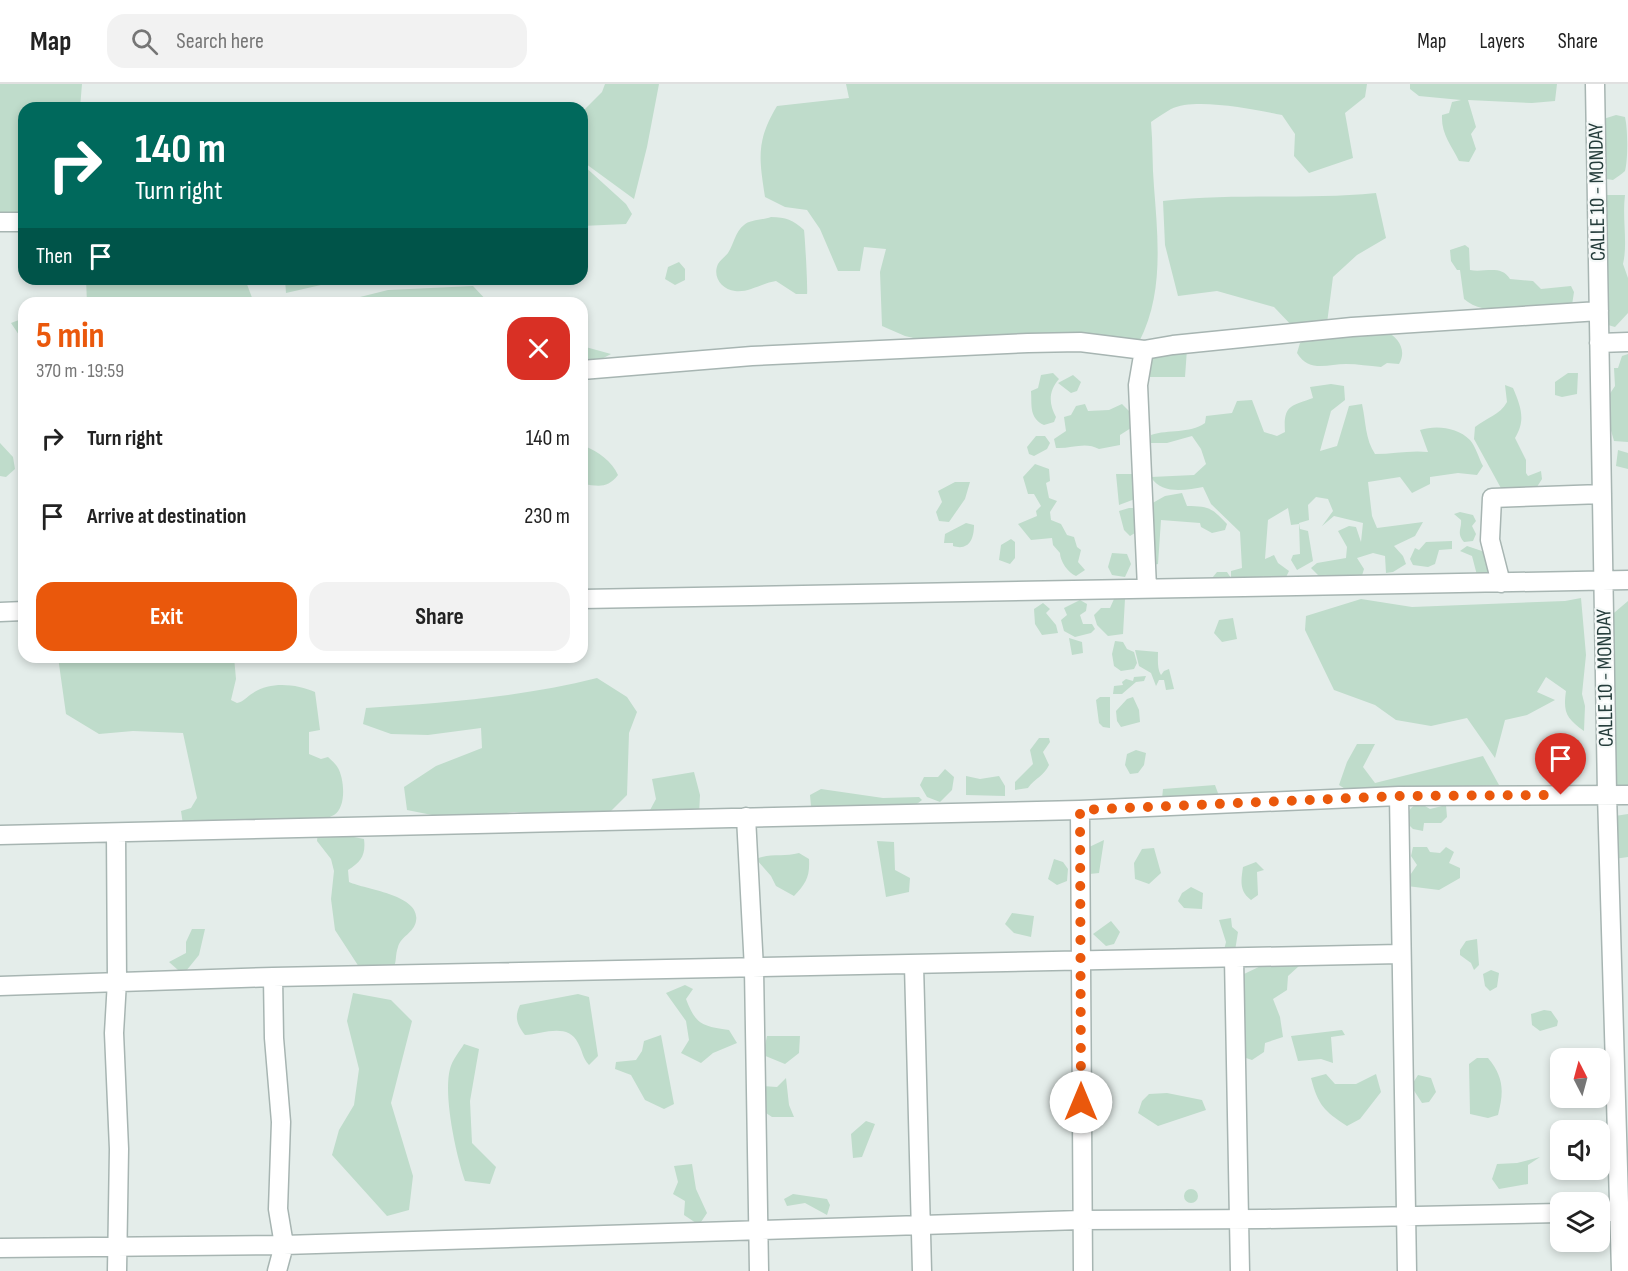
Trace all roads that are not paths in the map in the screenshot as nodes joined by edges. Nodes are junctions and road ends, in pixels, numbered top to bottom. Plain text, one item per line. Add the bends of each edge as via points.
1 (1595, 84) edge
2 (0, 222) edge
3 (18, 222) edge
4 (1599, 311) junction
5 (1628, 342) edge
6 (1599, 343) junction
7 (1144, 350) junction
8 (588, 370) edge
9 (1602, 494) junction
10 (1628, 580) edge
11 (1604, 581) junction
12 (1501, 583) junction
13 (1147, 588) junction
14 (588, 599) edge
15 (18, 611) edge
16 (0, 612) edge
17 (1607, 794) junction
18 (1628, 795) edge
19 (1399, 796) junction
20 (1080, 810) junction
21 (746, 817) junction
22 (116, 833) junction
23 (0, 835) edge
24 (1400, 954) junction
25 (1234, 958) junction
26 (1081, 962) junction
27 (914, 965) junction
28 (754, 969) junction
29 (273, 977) junction
30 (117, 981) junction
31 (0, 986) edge
32 (1621, 1000) edge
33 (1550, 1212) edge
34 (1610, 1212) edge
35 (1620, 1212) junction
36 (1405, 1215) junction
37 (1238, 1219) junction
38 (1082, 1220) junction
39 (920, 1224) junction
40 (757, 1231) junction
41 (284, 1245) junction
42 (116, 1246) junction
43 (0, 1248) edge
44 (117, 1271) edge
45 (278, 1271) edge
46 (759, 1271) edge
47 (922, 1271) edge
48 (1083, 1271) edge
49 (1240, 1271) edge
50 (1407, 1271) edge
51 (1621, 1271) edge

1 - 4 street, CALLE 10 - MONDAY
2 - 3 street
4 - 6 street, CALLE 10 - MONDAY
4 - 7 street via 1352,327
5 - 6 street
6 - 9 street, CALLE 10 - MONDAY
7 - 8 street via 1080,342 1029,342 752,356
7 - 13 street via 1138,385
9 - 11 street, CALLE 10 - MONDAY
9 - 12 street via 1492,498 1490,540
10 - 11 street
11 - 12 street
11 - 17 street, CALLE 10 - MONDAY
12 - 13 street
13 - 14 street
15 - 16 street
17 - 18 street
17 - 19 street
17 - 32 street, CALLE 10 - MONDAY
19 - 20 street
19 - 24 street
20 - 21 street
20 - 26 street
21 - 22 street
21 - 28 street
22 - 23 street
22 - 30 street
24 - 25 street
24 - 36 street
25 - 26 street
25 - 37 street
26 - 27 street
26 - 38 street
27 - 28 street
27 - 39 street
28 - 29 street
28 - 40 street
29 - 30 street
29 - 41 street via 281,1122 278,1209
30 - 31 street
30 - 42 street
32 - 35 street, CALLE 10 - MONDAY
33 - 36 street
34 - 35 street
35 - 51 street, CALLE 10 - MONDAY
36 - 37 street
36 - 50 street
37 - 38 street
37 - 49 street
38 - 39 street
38 - 48 street
39 - 40 street
39 - 47 street
40 - 41 street
40 - 46 street
41 - 42 street
41 - 45 street
42 - 43 street
42 - 44 street

